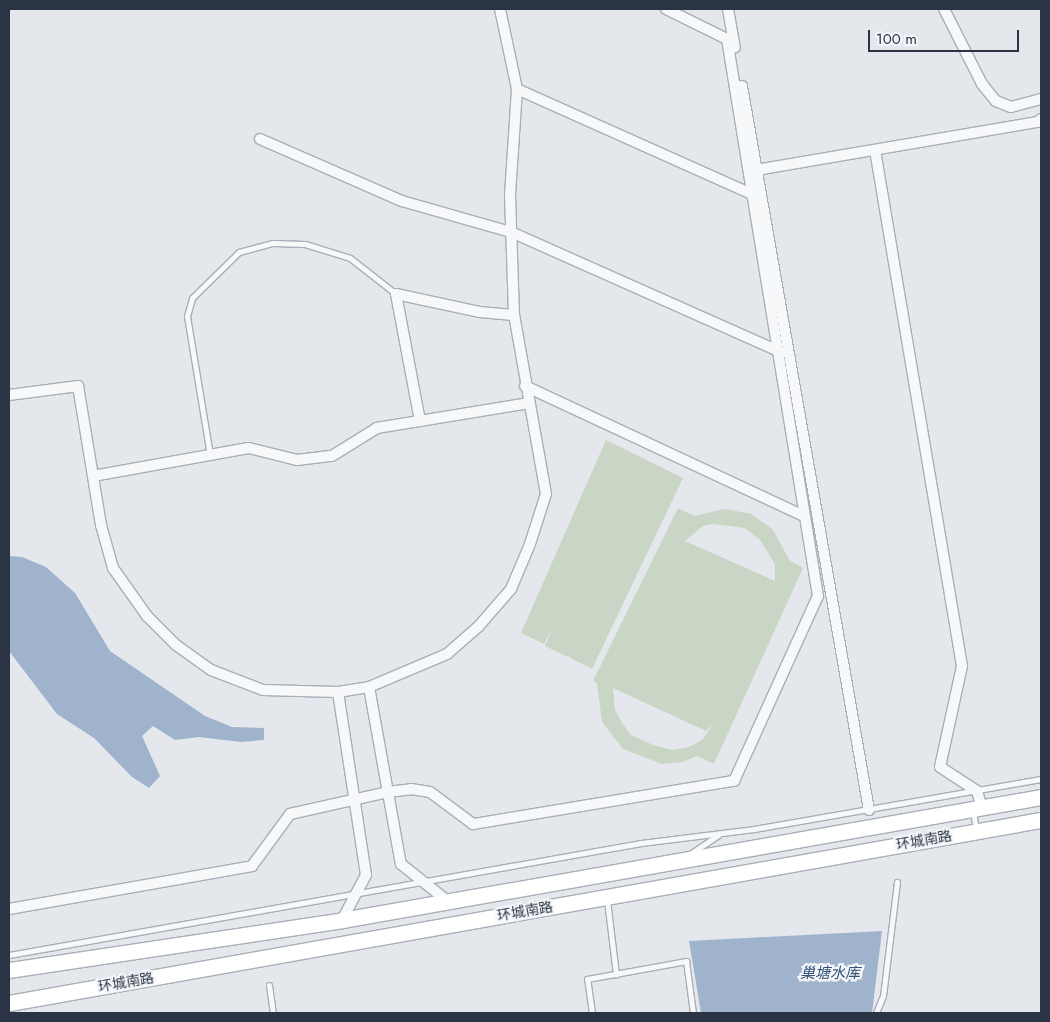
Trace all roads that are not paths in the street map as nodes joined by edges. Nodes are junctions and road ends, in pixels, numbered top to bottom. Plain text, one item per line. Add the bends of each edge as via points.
1 (500, 9) edge
2 (666, 9) edge
3 (722, 9) edge
4 (728, 9) edge
5 (944, 9) edge
6 (727, 39) junction
7 (518, 89) junction
8 (1041, 99) edge
9 (1041, 119) edge
10 (260, 140) dead end
11 (875, 150) junction
12 (756, 170) junction
13 (752, 194) junction
14 (511, 232) junction
15 (396, 294) junction
16 (514, 315) junction
17 (780, 352) junction
18 (525, 386) junction
19 (9, 395) edge
20 (529, 403) junction
21 (420, 421) junction
22 (210, 456) junction
23 (93, 476) junction
24 (804, 516) junction
25 (369, 687) junction
26 (338, 692) junction
27 (1041, 779) edge
28 (978, 791) junction
29 (388, 792) junction
30 (1041, 797) edge
31 (355, 800) junction
32 (978, 809) junction
33 (869, 810) junction
34 (1041, 820) edge
35 (976, 831) junction
36 (721, 833) junction
37 (682, 859) junction
38 (897, 882) dead end
39 (424, 883) junction
40 (357, 893) junction
41 (606, 897) junction
42 (445, 899) junction
43 (9, 908) edge
44 (342, 920) junction
45 (9, 955) edge
46 (14, 968) edge
47 (616, 974) junction
48 (268, 985) dead end
49 (9, 1003) edge
50 (273, 1013) edge
51 (592, 1013) edge
52 (692, 1013) edge
53 (876, 1013) edge

1 - 7 street
2 - 6 street
3 - 6 street
4 - 12 street
5 - 8 street via 982,84 996,101 1011,107
6 - 13 street
7 - 13 street
7 - 14 street
9 - 11 street
10 - 14 street via 402,201
11 - 12 street
11 - 28 street via 962,666 940,767
12 - 33 street
13 - 17 street
14 - 16 street
14 - 17 street
15 - 16 street via 479,312
15 - 21 street
15 - 22 lane via 350,258 305,244 273,243 239,252 192,298 187,316
16 - 18 street
17 - 24 street
18 - 20 street
18 - 24 street
19 - 23 street via 78,386
20 - 21 street
20 - 25 street via 546,494 511,589 478,627 447,654
21 - 22 street via 377,428 332,456 297,460 250,448
22 - 23 street
23 - 26 street via 113,568 147,616 176,645 211,670 263,690
24 - 29 street via 818,596 734,781 473,824 430,792 411,789
25 - 26 street
25 - 29 street
26 - 31 street
27 - 28 lane
28 - 32 street
28 - 33 lane
29 - 31 street
29 - 39 street via 401,864
30 - 32 main road, 环城南路
31 - 40 street via 366,876
31 - 43 street via 290,814 252,866
32 - 35 lane
32 - 37 main road, 环城南路
33 - 36 lane
34 - 35 main road, 环城南路
35 - 41 main road, 环城南路
36 - 37 lane
36 - 39 lane via 641,843
37 - 42 main road, 环城南路
38 - 53 lane via 883,996
39 - 40 lane
39 - 42 street
40 - 44 street
40 - 45 lane
41 - 47 lane
41 - 49 main road, 环城南路
42 - 44 main road, 环城南路
44 - 46 main road, 环城南路
47 - 51 lane via 587,979
47 - 52 lane via 686,961
48 - 50 lane

